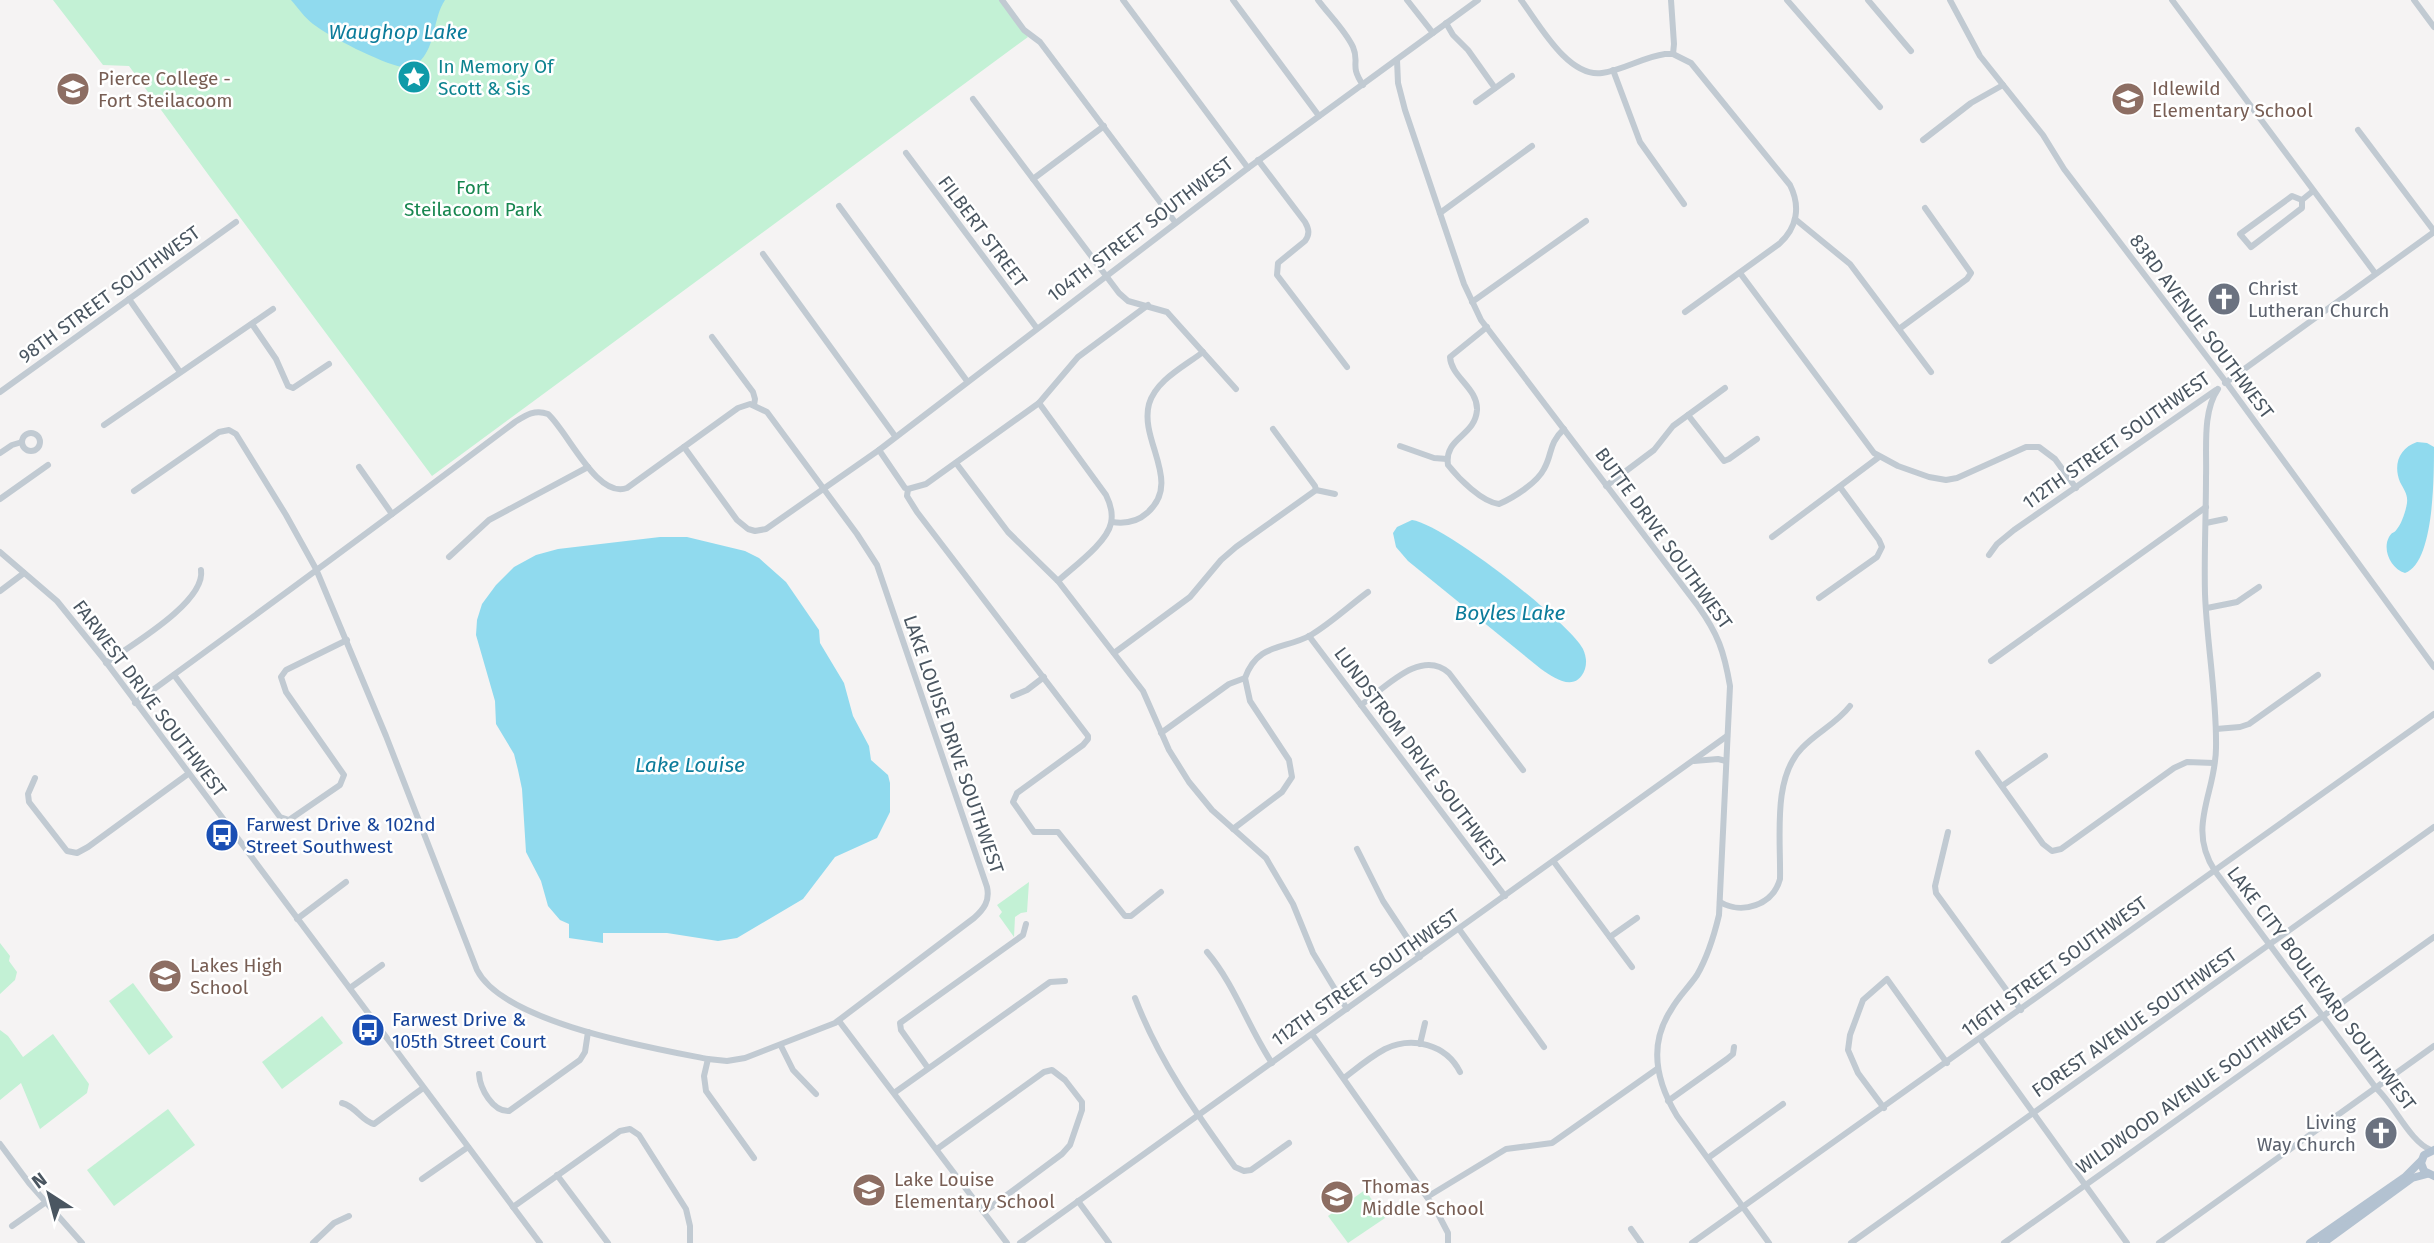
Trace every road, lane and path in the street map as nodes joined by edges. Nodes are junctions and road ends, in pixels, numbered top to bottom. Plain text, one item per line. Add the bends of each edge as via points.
1 (1002, 0) edge
2 (1123, 0) edge
3 (1233, 0) edge
4 (1318, 0) edge
5 (1407, 0) edge
6 (1478, 0) edge
7 (1521, 0) edge
8 (1671, 0) edge
9 (1787, 0) edge
10 (1868, 0) edge
11 (1950, 0) edge
12 (2172, 0) edge
13 (2414, 0) edge
14 (1446, 23) junction
15 (2434, 27) edge
16 (1433, 33) junction
17 (1911, 51) dead end
18 (1673, 54) junction
19 (1397, 60) junction
20 (1613, 70) junction
21 (1512, 76) dead end
22 (1363, 85) junction
23 (2003, 85) junction
24 (1495, 88) junction
25 (973, 99) dead end
26 (1476, 102) dead end
27 (1880, 107) dead end
28 (1319, 116) junction
29 (1104, 126) junction
30 (2358, 130) dead end
31 (1923, 140) dead end
32 (1532, 146) dead end
33 (905, 153) dead end
34 (1258, 160) junction
35 (1248, 167) junction
36 (1032, 179) junction
37 (2313, 191) junction
38 (2302, 200) junction
39 (1684, 204) dead end
40 (839, 206) dead end
41 (1925, 208) dead end
42 (1440, 213) junction
43 (1795, 219) junction
44 (1586, 221) dead end
45 (236, 222) dead end
46 (1175, 222) junction
47 (2434, 232) edge
48 (764, 254) dead end
49 (1740, 273) junction
50 (2375, 273) junction
51 (1105, 275) junction
52 (129, 299) junction
53 (1472, 302) junction
54 (1148, 305) junction
55 (273, 309) dead end
56 (1685, 312) dead end
57 (252, 324) junction
58 (1036, 327) junction
59 (1487, 327) junction
60 (1899, 329) junction
61 (712, 337) dead end
62 (1203, 352) junction
63 (329, 364) dead end
64 (1347, 367) dead end
65 (180, 372) junction
66 (1931, 372) dead end
67 (967, 381) junction
68 (2226, 382) junction
69 (1725, 388) dead end
70 (2218, 388) junction
71 (1236, 389) dead end
72 (0, 392) edge
73 (1039, 402) junction
74 (754, 405) junction
75 (1688, 415) junction
76 (104, 425) dead end
77 (1273, 429) dead end
78 (1564, 429) junction
79 (895, 436) junction
80 (1757, 439) dead end
81 (22, 442) dead end
82 (1401, 446) dead end
83 (684, 447) junction
84 (879, 450) junction
85 (0, 453) edge
86 (1879, 457) junction
87 (1447, 460) junction
88 (956, 463) junction
89 (48, 465) dead end
90 (359, 467) dead end
91 (588, 467) junction
92 (1606, 486) junction
93 (1840, 487) junction
94 (2077, 488) junction
95 (824, 489) junction
96 (908, 489) junction
97 (134, 491) dead end
98 (1316, 491) junction
99 (1335, 494) dead end
100 (0, 499) edge
101 (2206, 507) junction
102 (392, 514) junction
103 (2225, 519) dead end
104 (1112, 522) junction
105 (2207, 522) junction
106 (1772, 537) dead end
107 (0, 552) edge
108 (1989, 555) dead end
109 (449, 556) dead end
110 (316, 569) junction
111 (201, 570) dead end
112 (24, 573) junction
113 (1058, 581) junction
114 (2259, 587) dead end
115 (0, 591) edge
116 (1368, 592) dead end
117 (1819, 598) dead end
118 (2207, 608) junction
119 (1310, 636) junction
120 (347, 640) junction
121 (1114, 653) junction
122 (1991, 661) dead end
123 (106, 663) junction
124 (2434, 667) edge
125 (174, 674) junction
126 (2318, 675) dead end
127 (1044, 677) junction
128 (1245, 678) junction
129 (1013, 696) dead end
130 (135, 703) junction
131 (1361, 705) junction
132 (1850, 706) dead end
133 (2434, 714) edge
134 (2216, 729) junction
135 (1161, 733) junction
136 (1727, 736) junction
137 (1978, 753) dead end
138 (2045, 756) dead end
139 (1692, 761) junction
140 (1726, 761) junction
141 (2214, 763) junction
142 (1523, 770) dead end
143 (188, 774) junction
144 (35, 778) dead end
145 (2002, 786) junction
146 (2434, 827) edge
147 (1233, 829) junction
148 (1948, 832) dead end
149 (1357, 849) dead end
150 (1554, 862) junction
151 (2215, 871) junction
152 (346, 882) dead end
153 (1161, 892) dead end
154 (1505, 897) junction
155 (1720, 902) junction
156 (1637, 918) dead end
157 (297, 919) junction
158 (1026, 924) dead end
159 (1460, 929) junction
160 (1610, 937) junction
161 (2434, 937) edge
162 (2270, 946) junction
163 (1208, 952) dead end
164 (1420, 957) junction
165 (382, 965) dead end
166 (1632, 967) dead end
167 (1065, 981) dead end
168 (350, 988) junction
169 (1135, 998) dead end
170 (1347, 1009) junction
171 (2021, 1010) junction
172 (2322, 1016) junction
173 (839, 1021) junction
174 (1426, 1023) dead end
175 (588, 1032) junction
176 (1312, 1034) junction
177 (1980, 1039) junction
178 (1420, 1044) junction
179 (781, 1045) junction
180 (2434, 1046) edge
181 (1544, 1047) dead end
182 (1734, 1047) dead end
183 (708, 1059) junction
184 (1272, 1063) junction
185 (1947, 1063) junction
186 (928, 1068) junction
187 (1657, 1069) junction
188 (1460, 1072) dead end
189 (479, 1074) dead end
190 (1344, 1078) junction
191 (423, 1088) junction
192 (2375, 1088) junction
193 (894, 1093) junction
194 (816, 1094) dead end
195 (1668, 1101) junction
196 (342, 1103) dead end
197 (1783, 1104) dead end
198 (1884, 1108) junction
199 (2033, 1113) junction
200 (1198, 1116) junction
201 (1289, 1143) dead end
202 (0, 1144) edge
203 (2420, 1144) junction
204 (468, 1147) junction
205 (937, 1149) junction
206 (2432, 1150) edge
207 (754, 1158) dead end
208 (1708, 1158) junction
209 (2421, 1160) junction
210 (557, 1175) junction
211 (2432, 1175) edge
212 (422, 1180) dead end
213 (2085, 1184) junction
214 (1427, 1196) junction
215 (1078, 1201) junction
216 (46, 1202) junction
217 (513, 1207) junction
218 (1744, 1208) junction
219 (984, 1212) junction
220 (349, 1216) dead end
221 (12, 1226) dead end
222 (1631, 1229) dead end
223 (82, 1243) edge
224 (313, 1243) edge
225 (540, 1243) edge
226 (608, 1243) edge
227 (690, 1243) edge
228 (1007, 1243) edge
229 (1020, 1243) edge
230 (1109, 1243) edge
231 (1448, 1243) edge
232 (1641, 1243) edge
233 (1692, 1243) edge
234 (1769, 1243) edge
235 (1851, 1243) edge
236 (2004, 1243) edge
237 (2127, 1243) edge
238 (2159, 1243) edge
239 (2310, 1243) edge
240 (2323, 1243) edge

1 - 29 street
2 - 35 street
3 - 28 street
4 - 22 street via 1351,43 1354,71
5 - 16 street
6 - 14 street, 104TH STREET SOUTHWEST
7 - 20 street via 1574,66 1593,73
8 - 18 street
9 - 27 street
10 - 17 street
11 - 23 street, 83RD AVENUE SOUTHWEST via 1980,56
12 - 37 street
13 - 15 street
14 - 16 street, 104TH STREET SOUTHWEST
14 - 24 street
16 - 19 street, 104TH STREET SOUTHWEST
18 - 20 street
18 - 43 street via 1695,67 1781,172 1793,191
19 - 22 street, 104TH STREET SOUTHWEST
19 - 42 street, BUTTE DRIVE SOUTHWEST via 1405,110
20 - 39 street via 1640,142
21 - 24 street
22 - 28 street, 104TH STREET SOUTHWEST
23 - 31 street via 1970,103
23 - 68 street, 83RD AVENUE SOUTHWEST
24 - 26 street
25 - 36 street
28 - 34 street, 104TH STREET SOUTHWEST
29 - 36 street
29 - 46 street
30 - 47 street
32 - 42 street
33 - 58 street, FILBERT STREET
34 - 35 street, 104TH STREET SOUTHWEST
34 - 64 street via 1308,230 1305,241 1278,263 1277,275
35 - 46 street, 104TH STREET SOUTHWEST
36 - 51 street
37 - 38 street
37 - 50 street
38 - 38 street via 2292,196 2240,234 2251,247 2302,208
40 - 67 street
41 - 60 street via 1969,268 1969,276
42 - 53 street, BUTTE DRIVE SOUTHWEST
43 - 49 street via 1784,239
43 - 60 street via 1850,264
44 - 53 street
45 - 52 street, 98TH STREET SOUTHWEST
46 - 51 street, 104TH STREET SOUTHWEST
47 - 50 street, 112TH STREET SOUTHWEST
48 - 79 street
49 - 56 street
49 - 86 street
50 - 68 street, 112TH STREET SOUTHWEST
51 - 54 street via 1128,301
51 - 58 street, 104TH STREET SOUTHWEST
52 - 65 street
52 - 72 street, 98TH STREET SOUTHWEST
53 - 59 street, BUTTE DRIVE SOUTHWEST
54 - 62 street via 1167,312
54 - 73 street via 1078,357
55 - 57 street
57 - 63 street via 290,387
57 - 65 street
58 - 67 street, 104TH STREET SOUTHWEST
59 - 78 street, BUTTE DRIVE SOUTHWEST
59 - 87 street via 1450,357 1477,406 1471,427 1450,446
60 - 66 street
61 - 74 street via 755,396
62 - 71 street
62 - 104 street via 1159,387 1149,406 1162,484 1155,503 1135,521
65 - 76 street
67 - 79 street, 104TH STREET SOUTHWEST
68 - 70 street, 112TH STREET SOUTHWEST
68 - 124 street, 83RD AVENUE SOUTHWEST
69 - 75 street
70 - 94 street, 112TH STREET SOUTHWEST
70 - 101 street via 2209,418
73 - 88 street
73 - 104 street via 1106,495
74 - 83 street via 738,408
74 - 95 street, LAKE LOUISE DRIVE SOUTHWEST via 767,412
75 - 80 street via 1722,460
75 - 92 street via 1654,450
77 - 98 street
78 - 87 street via 1553,440 1542,472 1499,504 1491,503 1453,471
78 - 92 street, BUTTE DRIVE SOUTHWEST
79 - 84 street, 104TH STREET SOUTHWEST
81 - 85 street
82 - 87 street
83 - 91 street via 619,490 603,484
83 - 95 street, 104TH STREET SOUTHWEST via 737,520 751,530 765,529
84 - 95 street, 104TH STREET SOUTHWEST
84 - 96 street
86 - 93 street
86 - 94 street via 1949,480 2026,447 2039,447 2055,458
88 - 96 street via 921,487
88 - 113 street via 1008,532
89 - 100 street
90 - 102 street
91 - 102 street via 552,419 535,412
91 - 109 street via 489,520
92 - 136 street, BUTTE DRIVE SOUTHWEST via 1717,634 1730,686
93 - 106 street
93 - 117 street via 1882,549
94 - 108 street, 112TH STREET SOUTHWEST via 2014,530
95 - 173 street, LAKE LOUISE DRIVE SOUTHWEST via 877,565 989,893 974,918
96 - 127 street via 910,501
97 - 110 street, LAKE LOUISE DRIVE SOUTHWEST via 219,432 229,430 236,434
98 - 99 street
98 - 121 street via 1236,547 1190,597
101 - 105 street
101 - 122 street
102 - 110 street
103 - 105 street
104 - 113 street via 1100,542
105 - 118 street
107 - 112 street, FARWEST DRIVE SOUTHWEST
110 - 120 street, LAKE LOUISE DRIVE SOUTHWEST
110 - 125 street
111 - 123 street via 197,590 186,605
112 - 115 street
112 - 123 street, FARWEST DRIVE SOUTHWEST via 57,601
113 - 121 street
114 - 118 street via 2237,602
116 - 119 street
118 - 134 street
119 - 128 street via 1264,652
119 - 131 street, LUNDSTROM DRIVE SOUTHWEST
120 - 125 street via 286,670 281,677 286,692 344,776 330,793 289,820 280,817
120 - 175 street, LAKE LOUISE DRIVE SOUTHWEST via 480,976 516,1004
121 - 135 street via 1147,697
123 - 130 street, FARWEST DRIVE SOUTHWEST
125 - 130 street
126 - 134 street via 2249,724
127 - 129 street
127 - 153 street via 1088,739 1014,796 1014,804 1038,833 1058,832 1121,913 1135,913
128 - 135 street via 1229,684
128 - 147 street via 1250,701 1291,765 1291,782
130 - 143 street, FARWEST DRIVE SOUTHWEST
131 - 142 street via 1414,667 1440,666
131 - 154 street, LUNDSTROM DRIVE SOUTHWEST
132 - 155 street via 1802,748 1787,770 1776,890 1749,908
133 - 151 street, 116TH STREET SOUTHWEST
134 - 141 street
135 - 147 street via 1189,782
136 - 139 street, 112TH STREET SOUTHWEST
136 - 140 street, BUTTE DRIVE SOUTHWEST
137 - 145 street
138 - 145 street
139 - 140 street
139 - 150 street, 112TH STREET SOUTHWEST
140 - 155 street, BUTTE DRIVE SOUTHWEST
141 - 145 street via 2187,762 2174,768 2052,851
141 - 151 street, LAKE CITY BOULEVARD SOUTHWEST via 2201,837
143 - 144 street via 83,850 71,853 29,802
143 - 157 street, FARWEST DRIVE SOUTHWEST
146 - 162 street, FOREST AVENUE SOUTHWEST
147 - 170 street via 1270,865 1293,904 1313,953
148 - 171 street via 1936,893
149 - 164 street via 1383,901
150 - 154 street, 112TH STREET SOUTHWEST
150 - 160 street
151 - 162 street, LAKE CITY BOULEVARD SOUTHWEST
151 - 171 street, 116TH STREET SOUTHWEST
152 - 157 street
154 - 159 street, 112TH STREET SOUTHWEST
155 - 187 street, BUTTE DRIVE SOUTHWEST via 1707,954 1661,1029
156 - 160 street
157 - 168 street, FARWEST DRIVE SOUTHWEST
158 - 186 street via 1023,935 901,1021 899,1027
159 - 164 street, 112TH STREET SOUTHWEST
159 - 181 street
160 - 166 street
161 - 172 street, WILDWOOD AVENUE SOUTHWEST
162 - 172 street, LAKE CITY BOULEVARD SOUTHWEST
162 - 199 street, FOREST AVENUE SOUTHWEST
163 - 184 street
164 - 170 street, 112TH STREET SOUTHWEST
165 - 168 street
167 - 186 street via 1049,982
168 - 191 street, FARWEST DRIVE SOUTHWEST
169 - 200 street via 1158,1053
170 - 176 street, 112TH STREET SOUTHWEST
171 - 177 street, 116TH STREET SOUTHWEST
172 - 192 street, LAKE CITY BOULEVARD SOUTHWEST
172 - 213 street, WILDWOOD AVENUE SOUTHWEST
173 - 179 street, LAKE LOUISE DRIVE SOUTHWEST
173 - 193 street
174 - 178 street
175 - 183 street, LAKE LOUISE DRIVE SOUTHWEST
175 - 189 street via 580,1060 513,1109 497,1108
176 - 184 street, 112TH STREET SOUTHWEST
176 - 190 street
177 - 185 street, 116TH STREET SOUTHWEST
177 - 199 street
178 - 188 street via 1450,1056
178 - 190 street via 1384,1050
179 - 183 street, LAKE LOUISE DRIVE SOUTHWEST via 736,1060
179 - 194 street via 796,1075
180 - 192 street
182 - 195 street via 1727,1059
183 - 207 street via 706,1091
184 - 200 street, 112TH STREET SOUTHWEST
185 - 198 street, 116TH STREET SOUTHWEST
185 - 198 street via 1887,979 1863,1000 1848,1050 1858,1073
186 - 193 street
187 - 195 street, BUTTE DRIVE SOUTHWEST
187 - 214 street via 1552,1143 1506,1149
190 - 214 street
191 - 196 street via 374,1124
191 - 204 street, FARWEST DRIVE SOUTHWEST
192 - 203 street, LAKE CITY BOULEVARD SOUTHWEST
192 - 238 street
193 - 205 street
195 - 208 street, BUTTE DRIVE SOUTHWEST
197 - 208 street
198 - 218 street, 116TH STREET SOUTHWEST
199 - 213 street
199 - 235 street, FOREST AVENUE SOUTHWEST
200 - 201 street via 1239,1170 1251,1170
200 - 215 street, 112TH STREET SOUTHWEST
202 - 216 street
203 - 206 street, LAKE CITY BOULEVARD SOUTHWEST
203 - 209 street, LAKE CITY BOULEVARD SOUTHWEST
204 - 212 street
204 - 217 street, FARWEST DRIVE SOUTHWEST
205 - 219 street
205 - 219 street via 1036,1076 1052,1070 1080,1098 1080,1118 1068,1149
206 - 209 main road
208 - 218 street, BUTTE DRIVE SOUTHWEST
209 - 211 main road
209 - 239 main road via 2405,1177
210 - 217 street
210 - 226 street
210 - 227 street via 620,1131 630,1129 639,1135 686,1209
211 - 240 main road via 2412,1178
213 - 236 street, WILDWOOD AVENUE SOUTHWEST
213 - 237 street
214 - 231 street via 1445,1224
215 - 229 street, 112TH STREET SOUTHWEST
215 - 230 street
216 - 221 street
216 - 223 street
217 - 225 street, FARWEST DRIVE SOUTHWEST
218 - 233 street, 116TH STREET SOUTHWEST
218 - 234 street, BUTTE DRIVE SOUTHWEST
219 - 228 street
220 - 224 street
222 - 232 street

